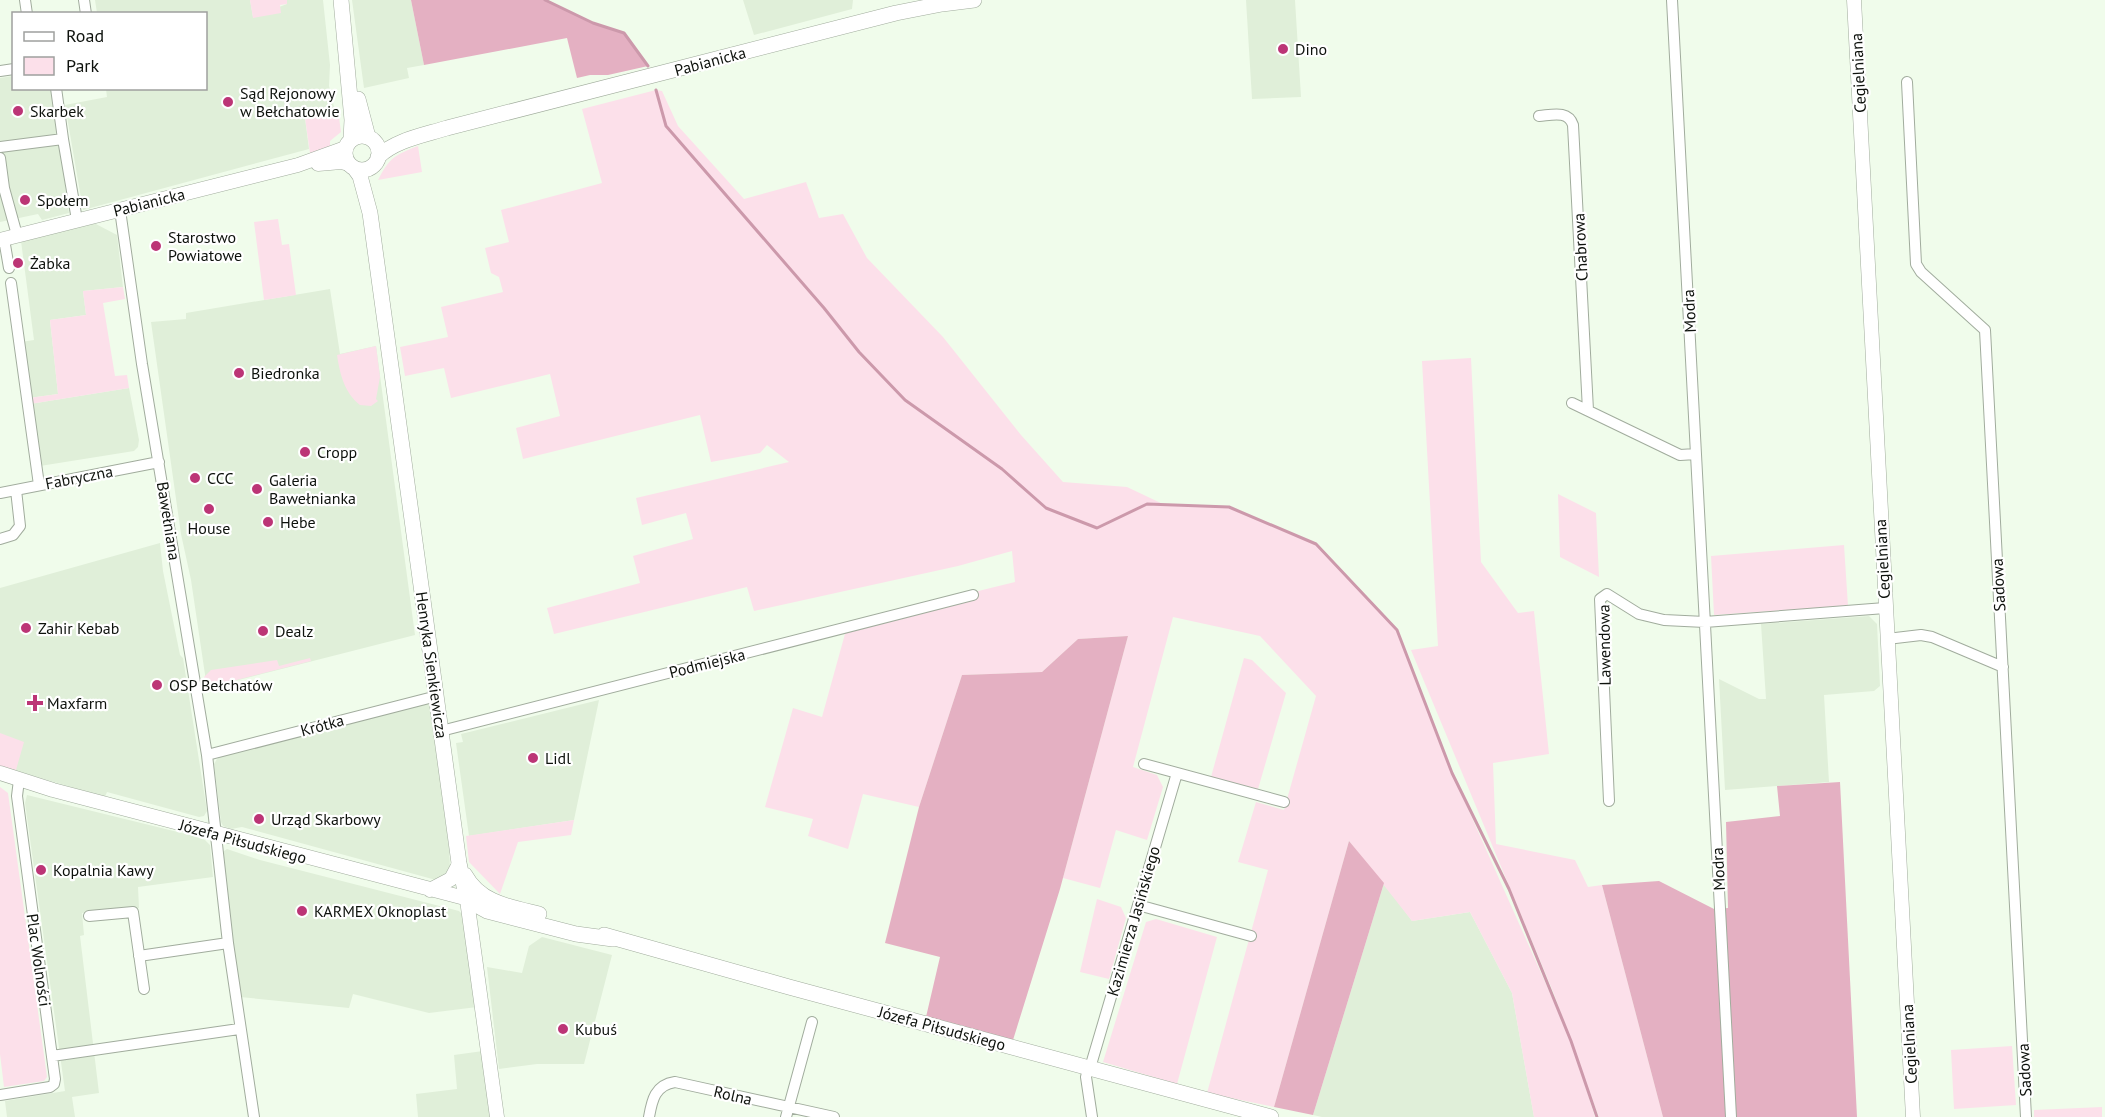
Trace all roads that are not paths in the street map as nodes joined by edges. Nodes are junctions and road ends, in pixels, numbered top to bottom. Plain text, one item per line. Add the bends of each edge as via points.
1 (341, 0) edge
2 (974, 0) edge
3 (1672, 0) edge
4 (1854, 0) edge
5 (1907, 82) dead end
6 (60, 90) edge
7 (1539, 116) dead end
8 (447, 128) junction
9 (63, 139) junction
10 (371, 139) junction
11 (348, 144) junction
12 (0, 147) edge
13 (0, 158) edge
14 (375, 162) junction
15 (298, 165) junction
16 (352, 166) junction
17 (120, 210) junction
18 (370, 213) junction
19 (77, 220) junction
20 (7, 238) edge
21 (9, 268) dead end
22 (11, 283) dead end
23 (1572, 403) dead end
24 (1588, 410) junction
25 (1696, 454) junction
26 (159, 462) junction
27 (39, 485) junction
28 (16, 490) junction
29 (0, 493) edge
30 (0, 539) edge
31 (972, 595) dead end
32 (1885, 608) junction
33 (1705, 622) junction
34 (1887, 639) junction
35 (2003, 666) junction
36 (437, 696) junction
37 (441, 731) junction
38 (207, 755) junction
39 (1144, 764) dead end
40 (0, 773) edge
41 (1177, 773) junction
42 (0, 778) edge
43 (19, 780) junction
44 (1609, 801) dead end
45 (1284, 802) dead end
46 (214, 833) junction
47 (459, 864) junction
48 (430, 890) junction
49 (467, 900) junction
50 (1138, 905) junction
51 (493, 907) junction
52 (89, 916) dead end
53 (470, 925) junction
54 (1251, 936) dead end
55 (228, 942) junction
56 (139, 956) junction
57 (144, 989) dead end
58 (812, 1022) dead end
59 (239, 1029) junction
60 (52, 1056) junction
61 (1089, 1068) junction
62 (0, 1095) edge
63 (787, 1112) edge
64 (254, 1117) edge
65 (497, 1117) edge
66 (649, 1117) edge
67 (834, 1117) edge
68 (1092, 1117) edge
69 (1271, 1117) edge
70 (1731, 1117) edge
71 (1913, 1117) edge
72 (2026, 1117) edge

1 - 10 main road via 358,99
1 - 11 main road via 352,120
2 - 8 main road, Pabianicka via 896,13
3 - 25 street, Modra
4 - 32 street, Cegielniana
5 - 35 street, Sadowa via 1916,264 1985,330
6 - 9 street
7 - 24 street, Chabrowa via 1567,115 1573,125
8 - 10 main road, Pabianicka
8 - 14 main road, Pabianicka via 384,151
9 - 12 street
9 - 19 street
10 - 11 main road via 362,136
10 - 14 main road via 377,146
11 - 15 street, Pabianicka
11 - 16 main road via 345,158
13 - 20 street
14 - 16 main road via 362,170
14 - 18 main road, Henryka Sienkiewicza
15 - 16 street, Pabianicka via 333,162
15 - 17 street, Pabianicka
16 - 18 main road, Henryka Sienkiewicza via 360,176
17 - 19 street, Pabianicka
17 - 26 street, Bawełniana
18 - 36 main road, Henryka Sienkiewicza
19 - 20 street, Pabianicka
20 - 21 street
22 - 27 street
23 - 24 street
24 - 25 street via 1680,455
25 - 33 street, Modra
26 - 27 street, Fabryczna
26 - 38 street, Bawełniana
27 - 28 street, Fabryczna
28 - 29 street, Fabryczna
28 - 30 street via 20,526 13,535
31 - 37 street, Podmiejska
32 - 33 street
32 - 34 street, Cegielniana
33 - 44 street, Lawendowa via 1664,620 1639,614 1607,594 1600,599
33 - 70 street, Modra
34 - 35 street via 1932,637
34 - 71 street, Cegielniana
35 - 72 street, Sadowa
36 - 37 main road, Henryka Sienkiewicza
36 - 38 street, Krótka
37 - 47 main road, Henryka Sienkiewicza
38 - 46 street, Bawełniana
39 - 41 street
40 - 43 street, Józefa Piłsudskiego
41 - 45 street
41 - 50 street, Kazimierza Jasińskiego
42 - 43 street, Józefa Piłsudskiego
43 - 46 street, Józefa Piłsudskiego
43 - 60 street, Plac Wolności via 17,796
46 - 48 street, Józefa Piłsudskiego
46 - 55 street, Bawełniana
47 - 48 street via 451,879
47 - 49 main road, Henryka Sienkiewicza
47 - 51 main road via 475,890
48 - 49 street, Józefa Piłsudskiego
49 - 51 main road, Józefa Piłsudskiego
49 - 53 street, Henryka Sienkiewicza
50 - 54 street
50 - 61 street, Kazimierza Jasińskiego
51 - 53 street
51 - 61 main road, Józefa Piłsudskiego via 580,925 613,939
52 - 56 street via 133,912
53 - 65 street, Henryka Sienkiewicza
55 - 56 street
55 - 59 street, Bawełniana
56 - 57 street
58 - 63 street
59 - 60 street
59 - 64 street, Bawełniana
60 - 62 street, Plac Wolności via 55,1079 50,1088
61 - 68 street, Kazimierza Jasińskiego via 1086,1077
61 - 69 main road, Józefa Piłsudskiego
63 - 66 street, Rolna via 675,1082 658,1089
63 - 67 street, Rolna

